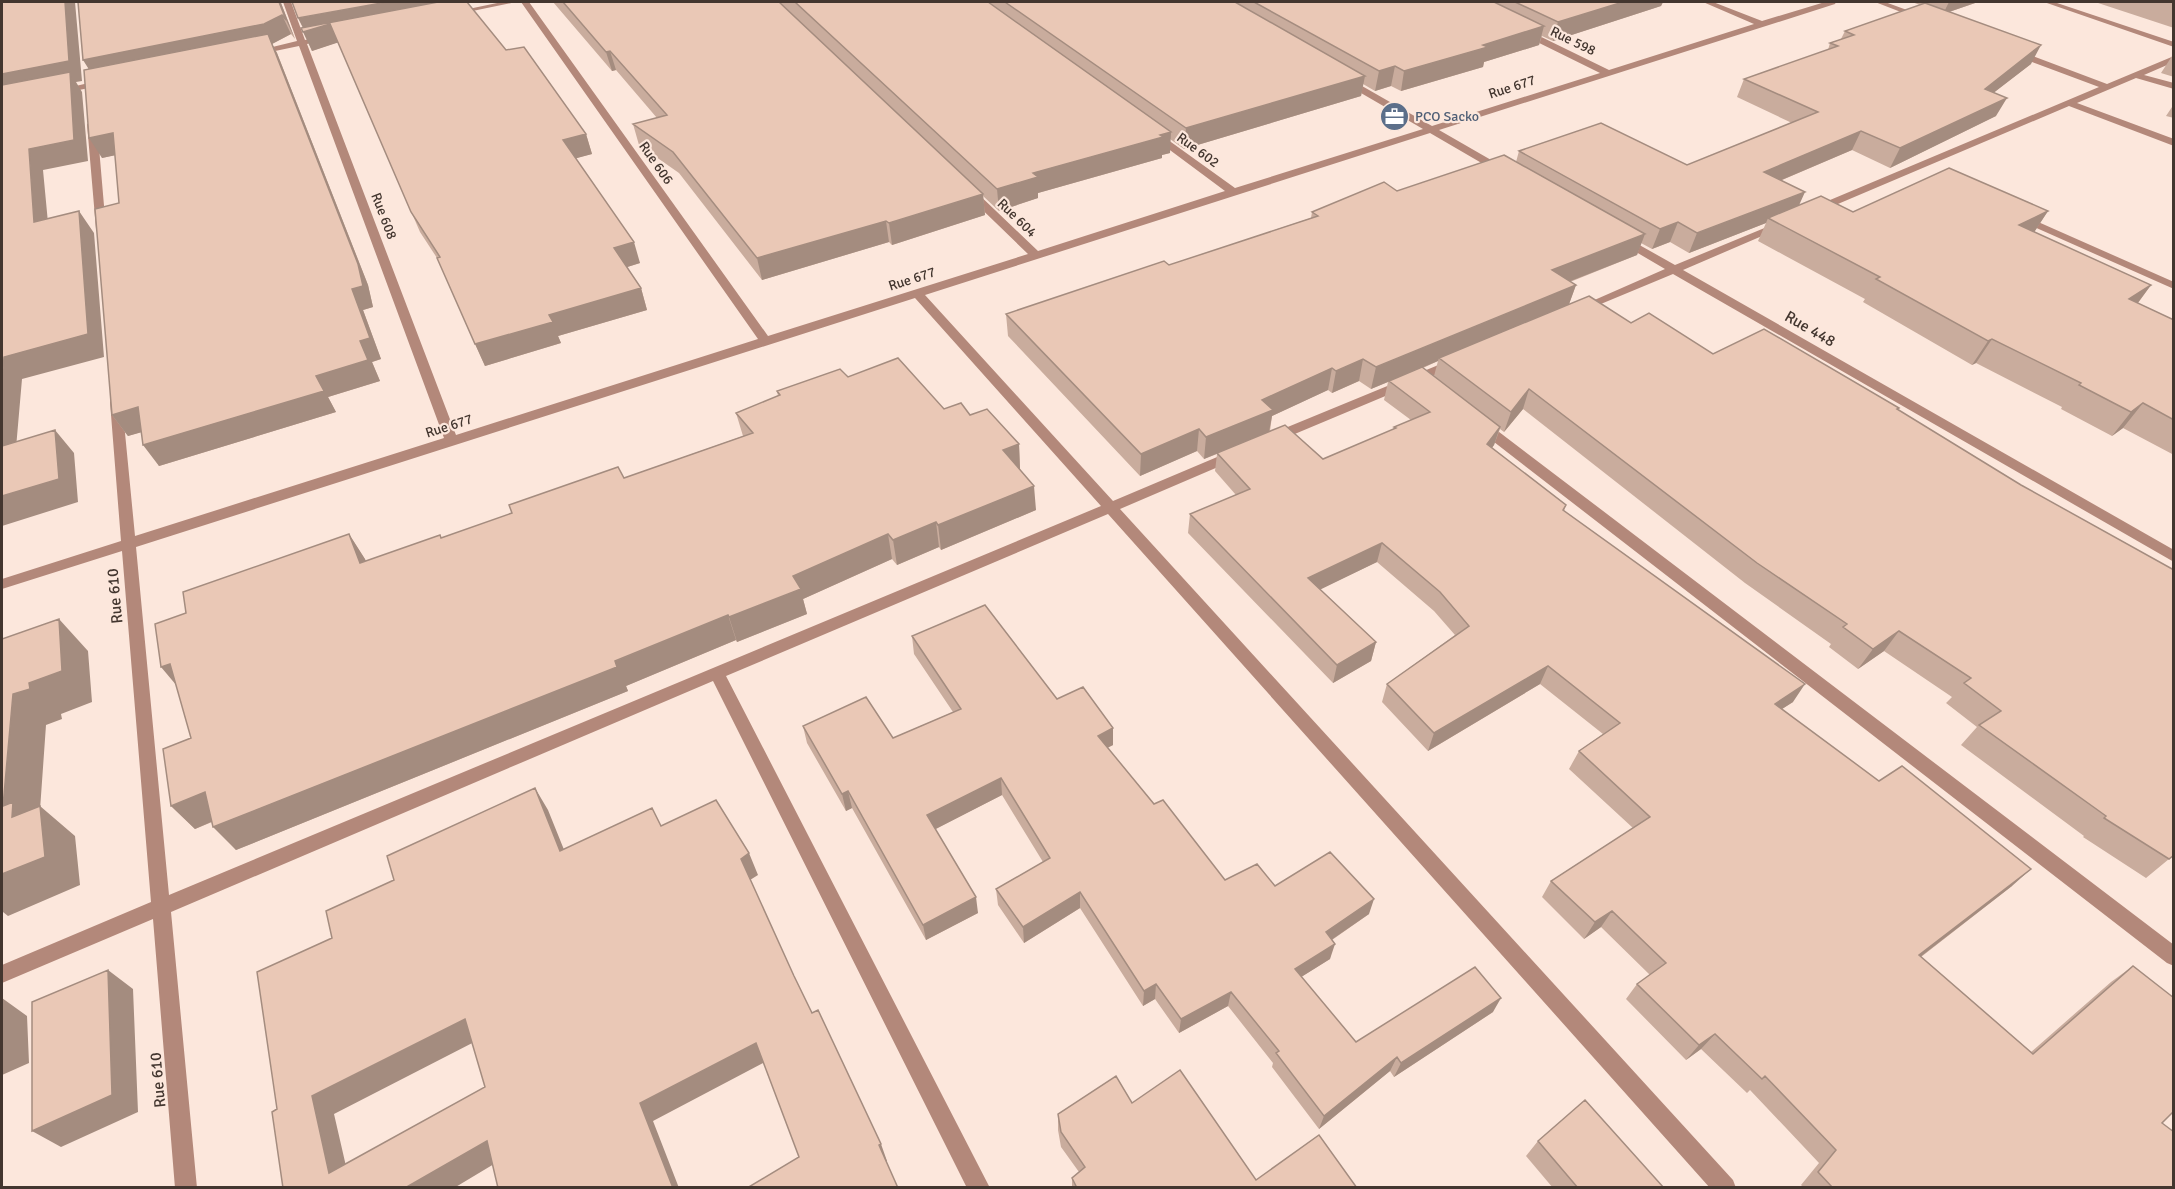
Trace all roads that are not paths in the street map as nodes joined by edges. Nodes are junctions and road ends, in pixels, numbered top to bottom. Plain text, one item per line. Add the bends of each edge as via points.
1 (287, 2) edge
2 (512, 2) edge
3 (525, 2) edge
4 (1707, 2) edge
5 (1832, 2) edge
6 (1880, 2) edge
7 (2048, 2) edge
8 (442, 15) edge
9 (1934, 22) edge
10 (1761, 24) junction
11 (1514, 27) edge
12 (338, 36) edge
13 (303, 43) junction
14 (2174, 45) edge
15 (2009, 50) edge
16 (246, 54) edge
17 (2174, 59) edge
18 (1608, 73) junction
19 (2135, 75) junction
20 (1340, 77) edge
21 (111, 81) edge
22 (2174, 86) edge
23 (2106, 87) junction
24 (89, 91) junction
25 (45, 94) edge
26 (2069, 103) junction
27 (1146, 129) edge
28 (1430, 129) junction
29 (2174, 143) edge
30 (1511, 176) edge
31 (959, 181) edge
32 (1233, 192) junction
33 (2011, 213) edge
34 (1613, 235) edge
35 (102, 250) edge
36 (1036, 255) junction
37 (1674, 270) junction
38 (2174, 286) edge
39 (917, 293) junction
40 (1568, 314) edge
41 (765, 341) junction
42 (1462, 359) edge
43 (1419, 377) junction
44 (115, 391) edge
45 (1438, 392) edge
46 (1466, 413) edge
47 (452, 441) junction
48 (1264, 442) edge
49 (1242, 451) edge
50 (1110, 507) junction
51 (128, 544) junction
52 (2174, 557) edge
53 (2, 584) edge
54 (717, 673) junction
55 (161, 907) junction
56 (2174, 957) edge
57 (2, 974) edge
58 (186, 1188) edge
59 (979, 1188) edge
60 (1725, 1188) edge

1 - 13 street, Rue 608
2 - 8 street
3 - 41 street, Rue 606
4 - 10 street
5 - 10 street, Rue 677
6 - 9 street
7 - 14 street
10 - 18 street, Rue 677
11 - 18 street, Rue 598
12 - 13 street
13 - 16 street
13 - 47 street, Rue 608
15 - 23 street
17 - 19 street
18 - 28 street, Rue 677
19 - 22 street
19 - 23 street
20 - 28 street
21 - 24 street
23 - 26 street
24 - 25 street
24 - 35 street
26 - 29 street
26 - 37 street via 1919,171
27 - 32 street, Rue 602
28 - 30 street
28 - 32 street, Rue 677
31 - 36 street, Rue 604
32 - 36 street, Rue 677
33 - 38 street
34 - 37 street, Rue 448
36 - 39 street, Rue 677
37 - 40 street
37 - 52 street, Rue 448
39 - 41 street, Rue 677
39 - 50 street
41 - 47 street, Rue 677
42 - 43 street
43 - 45 street
43 - 48 street
44 - 51 street, Rue 610
46 - 56 street
47 - 51 street, Rue 677
49 - 50 street
50 - 54 street
50 - 60 street
51 - 53 street, Rue 677
51 - 55 street, Rue 610
54 - 55 street
54 - 59 street
55 - 57 street
55 - 58 street, Rue 610

